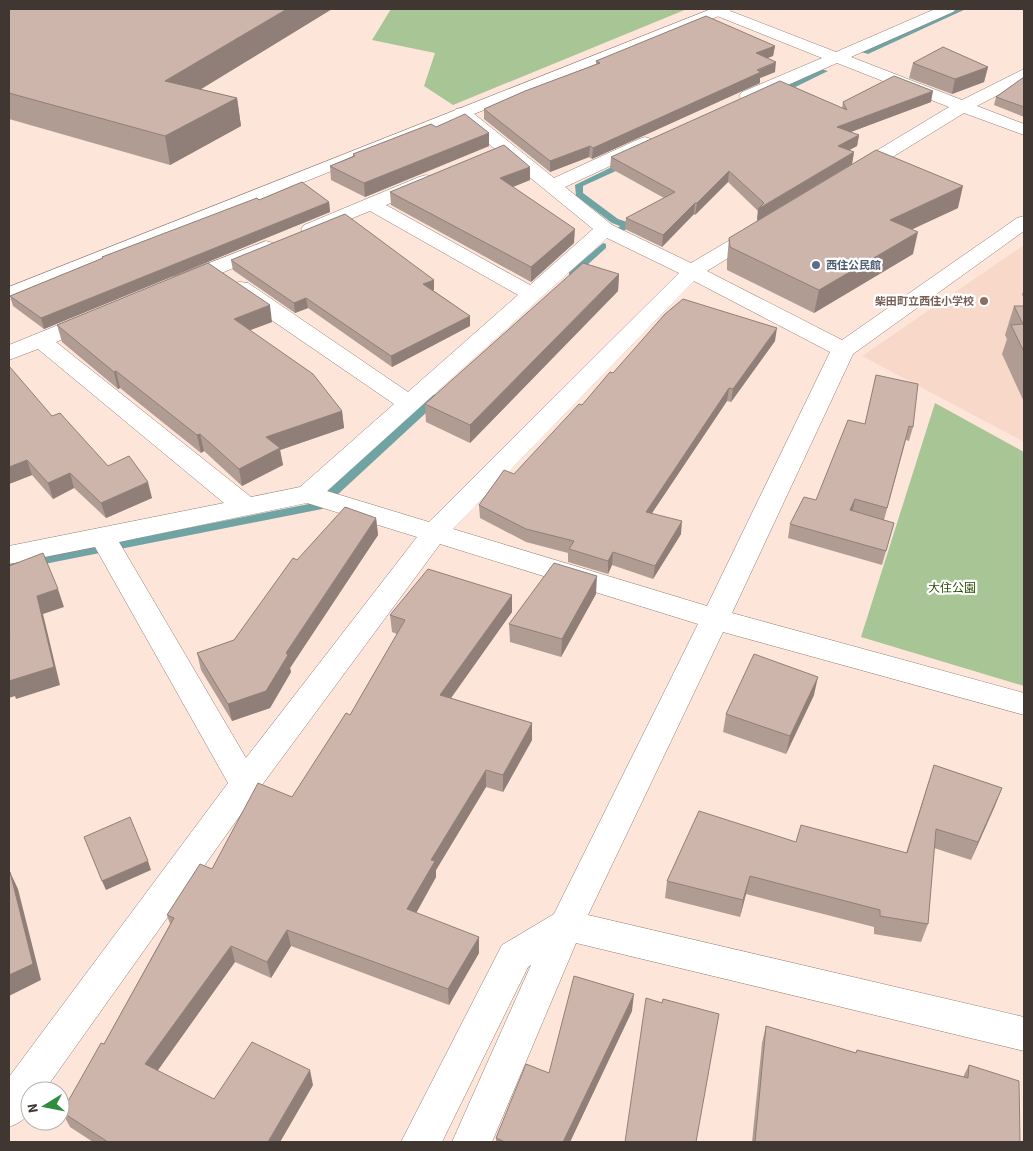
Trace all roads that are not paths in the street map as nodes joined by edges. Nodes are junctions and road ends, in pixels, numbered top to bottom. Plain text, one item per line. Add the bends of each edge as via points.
1 (948, 9) edge
2 (720, 10) edge
3 (835, 57) junction
4 (1024, 74) edge
5 (728, 105) edge
6 (963, 106) junction
7 (462, 113) junction
8 (1024, 130) edge
9 (657, 137) edge
10 (443, 174) edge
11 (836, 184) edge
12 (551, 186) junction
13 (371, 204) junction
14 (777, 220) edge
15 (1024, 222) edge
16 (605, 229) junction
17 (212, 269) junction
18 (692, 271) junction
19 (167, 288) edge
20 (9, 294) edge
21 (533, 295) junction
22 (113, 310) edge
23 (40, 340) junction
24 (842, 350) junction
25 (9, 353) edge
26 (410, 404) junction
27 (320, 497) junction
28 (246, 507) junction
29 (434, 533) junction
30 (107, 544) junction
31 (9, 554) edge
32 (715, 619) junction
33 (1024, 704) edge
34 (245, 784) junction
35 (566, 925) junction
36 (1024, 1034) edge
37 (9, 1108) edge
38 (421, 1142) edge
39 (472, 1142) edge

1 - 3 street
2 - 3 street
2 - 7 street
3 - 5 street
3 - 6 street
4 - 6 street
6 - 8 street
6 - 11 street
7 - 12 street via 496,152
7 - 20 street
9 - 12 street
10 - 13 street
12 - 16 street
13 - 17 street
13 - 21 street
14 - 18 street
15 - 24 street
16 - 18 street
16 - 21 street
17 - 19 street
17 - 26 street
18 - 24 street
18 - 29 street
21 - 26 street
22 - 23 street
23 - 25 street
23 - 28 street
24 - 32 street
26 - 27 street
27 - 28 street
27 - 29 street
28 - 30 street
29 - 32 street
29 - 34 street
30 - 31 street
30 - 34 street
32 - 33 street
32 - 35 street
34 - 37 street
35 - 36 street
35 - 38 street via 516,956
35 - 39 street

